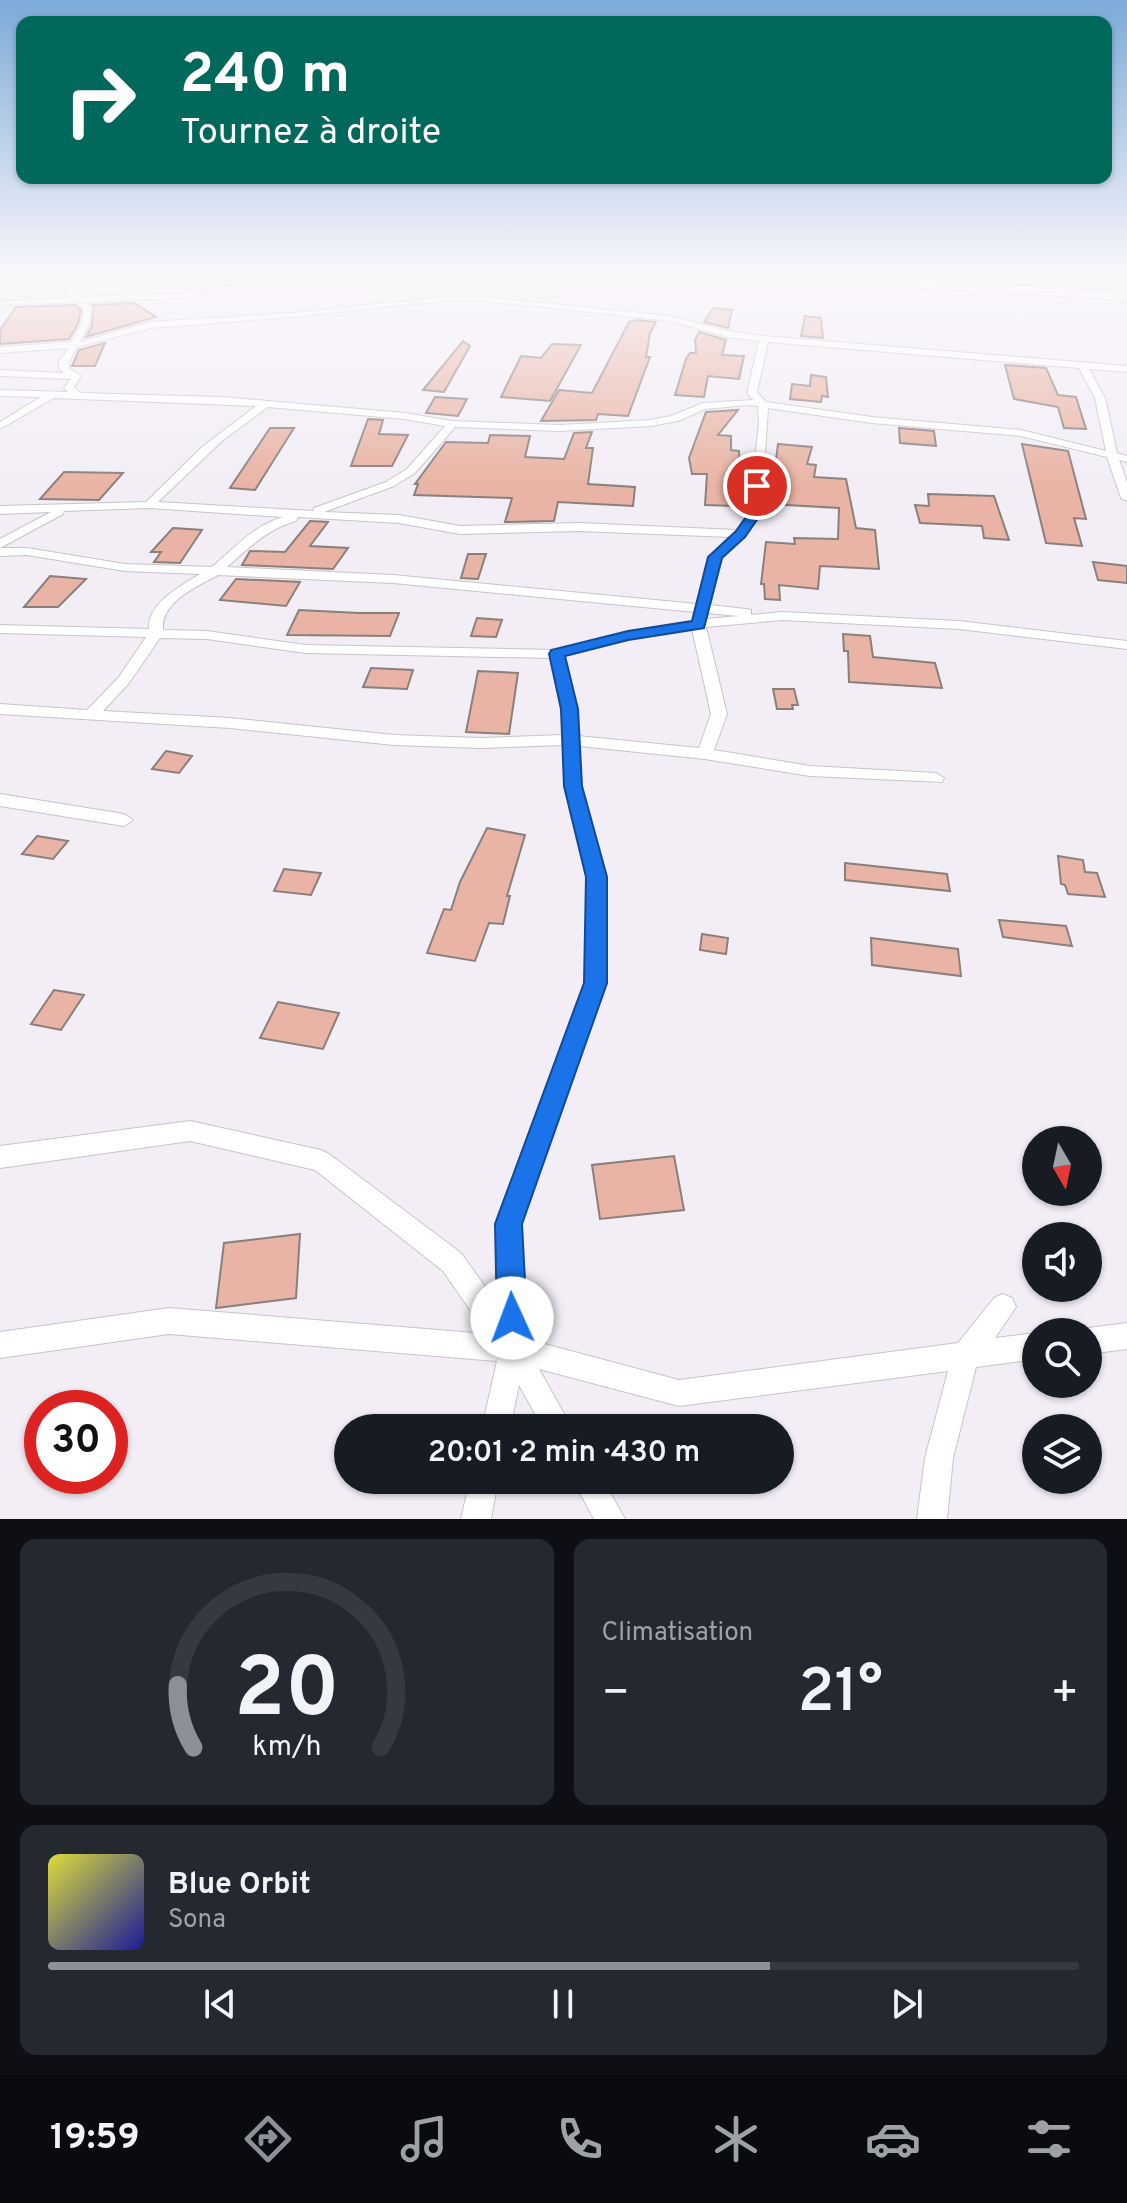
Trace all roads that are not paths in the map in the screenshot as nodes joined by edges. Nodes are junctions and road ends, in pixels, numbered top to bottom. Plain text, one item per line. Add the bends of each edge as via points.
1 (77, 344) edge
2 (763, 344) edge
3 (824, 344) edge
4 (73, 345) junction
5 (0, 350) edge
6 (1082, 365) junction
7 (1127, 369) edge
8 (0, 373) edge
9 (76, 376) junction
10 (69, 388) junction
11 (0, 393) edge
12 (51, 395) junction
13 (78, 396) junction
14 (266, 404) junction
15 (763, 404) junction
16 (452, 424) junction
17 (0, 426) edge
18 (1112, 456) junction
19 (1127, 459) edge
20 (1127, 498) edge
21 (149, 505) junction
22 (65, 509) junction
23 (0, 510) edge
24 (308, 513) junction
25 (740, 534) junction
26 (0, 544) edge
27 (0, 552) edge
28 (218, 569) junction
29 (703, 608) junction
30 (782, 616) junction
31 (698, 624) junction
32 (0, 629) edge
33 (156, 633) junction
34 (1127, 645) edge
35 (557, 654) junction
36 (0, 709) edge
37 (92, 713) junction
38 (571, 740) junction
39 (705, 754) junction
40 (936, 778) dead end
41 (0, 800) edge
42 (124, 820) dead end
43 (0, 1157) edge
44 (1003, 1307) dead end
45 (1127, 1336) edge
46 (1102, 1339) edge
47 (0, 1345) edge
48 (1022, 1348) edge
49 (513, 1349) junction
50 (966, 1354) junction
51 (499, 1414) edge
52 (550, 1414) edge
53 (481, 1494) edge
54 (595, 1494) edge
55 (476, 1519) edge
56 (610, 1519) edge
57 (932, 1519) edge

1 - 4 street
2 - 15 street via 752,393
3 - 6 street
4 - 5 street
4 - 9 street via 64,369
6 - 7 street
6 - 18 street via 1100,398
8 - 9 street
9 - 10 street
10 - 12 street
10 - 13 street
11 - 12 street
12 - 13 street
12 - 17 street
13 - 14 street
14 - 16 street
14 - 21 street via 235,423
15 - 16 street via 703,406 651,423 560,428
15 - 18 street via 1021,433
15 - 25 street via 755,514
16 - 24 street via 411,471 390,484
18 - 19 street
18 - 20 street
21 - 22 street
21 - 24 street
22 - 23 street
22 - 26 street
24 - 25 street via 399,519 460,530 579,527
24 - 28 street via 274,523
25 - 29 street via 716,557
27 - 28 street via 38,551 102,564
28 - 29 street via 402,578
28 - 33 street via 162,608
29 - 30 street
29 - 31 street
30 - 31 street
30 - 34 street via 959,625
31 - 35 street
31 - 39 street via 719,714
32 - 33 street
33 - 35 street via 306,649
33 - 37 street via 124,680
35 - 38 street
36 - 37 street
37 - 38 street via 394,740
38 - 39 street
38 - 49 street via 573,786 596,877 596,983 508,1224
39 - 40 street via 810,771
41 - 42 street
43 - 49 street via 190,1131 321,1161 452,1262
44 - 50 street
45 - 46 street
47 - 49 street via 169,1321
48 - 50 street
49 - 50 street via 679,1393
49 - 51 street
49 - 52 street
50 - 57 street via 939,1458
53 - 55 street
54 - 56 street

